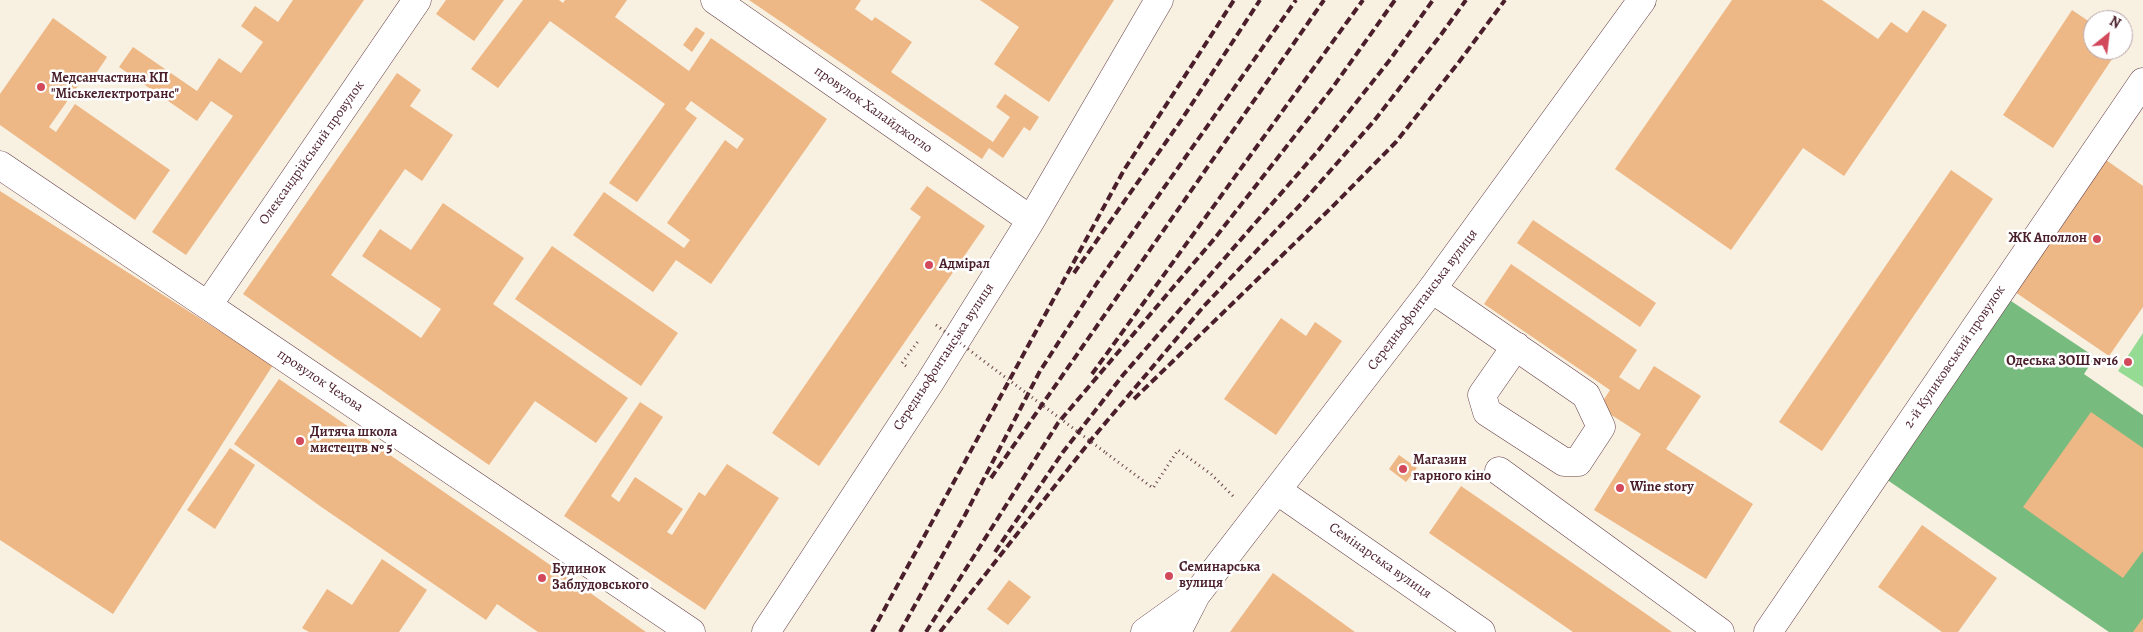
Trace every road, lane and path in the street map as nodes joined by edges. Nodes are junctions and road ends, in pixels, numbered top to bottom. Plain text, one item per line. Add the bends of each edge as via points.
1 (417, 0) edge
2 (715, 0) edge
3 (1159, 0) edge
4 (1642, 0) edge
5 (2143, 82) edge
6 (0, 165) edge
7 (1031, 220) junction
8 (1432, 289) junction
9 (208, 305) junction
10 (936, 325) dead end
11 (1516, 346) dead end
12 (1499, 471) dead end
13 (1211, 474) dead end
14 (1278, 490) junction
15 (1196, 595) junction
16 (690, 632) edge
17 (766, 632) edge
18 (1145, 632) edge
19 (1177, 632) edge
20 (1481, 632) edge
21 (1720, 632) edge
22 (1768, 632) edge

1 - 9 street, Олександрійський провулок
2 - 7 street, провулок Халайджогло
3 - 7 street, Середньофонтанська вулиця
4 - 8 street, Середньофонтанська вулиця
5 - 22 street, 2-й Куликовський провулок
6 - 9 street, провулок Чехова
7 - 17 street, Середньофонтанська вулиця via 930,382
8 - 11 street
8 - 14 street, Середньофонтанська вулиця
9 - 16 street, провулок Чехова
10 - 13 path, bridge via 1153,488 1178,450
12 - 21 street
14 - 15 street, Середньофонтанська вулиця
14 - 20 street, Семінарська вулиця
15 - 18 street, Середньофонтанська вулиця
15 - 19 street, Середньофонтанська вулиця

